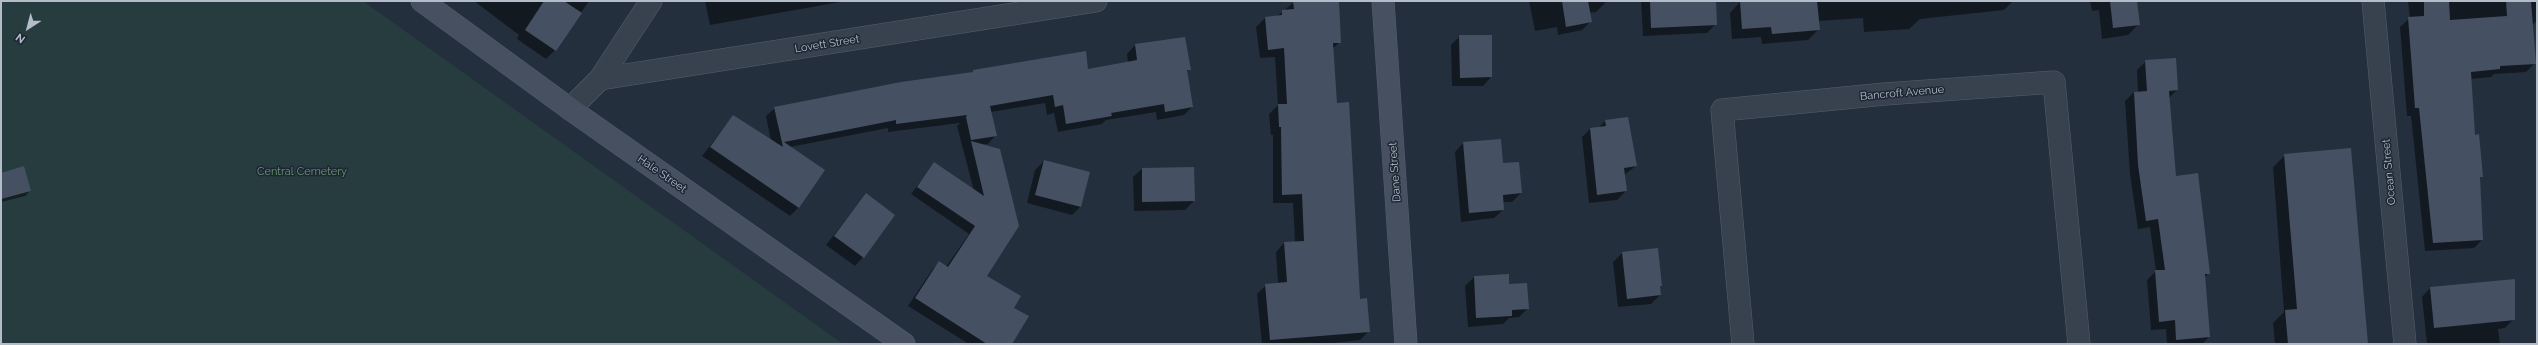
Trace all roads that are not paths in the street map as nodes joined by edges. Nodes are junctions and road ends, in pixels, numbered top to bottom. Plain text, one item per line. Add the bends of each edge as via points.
1 (422, 1) edge
2 (652, 1) edge
3 (1096, 1) edge
4 (1383, 1) edge
5 (2373, 1) edge
6 (1048, 6) edge
7 (600, 79) junction
8 (570, 109) junction
9 (904, 344) edge
10 (1406, 344) edge
11 (1743, 344) edge
12 (2079, 344) edge
13 (2405, 344) edge

1 - 8 main road, Hale Street
2 - 7 street
3 - 6 street, Lovett Street
4 - 10 main road, Dane Street
5 - 13 street, Ocean Street
6 - 7 street, Lovett Street
7 - 8 street
8 - 9 main road, Hale Street
11 - 12 street, Bancroft Avenue via 1722,110 1884,94 2054,82

